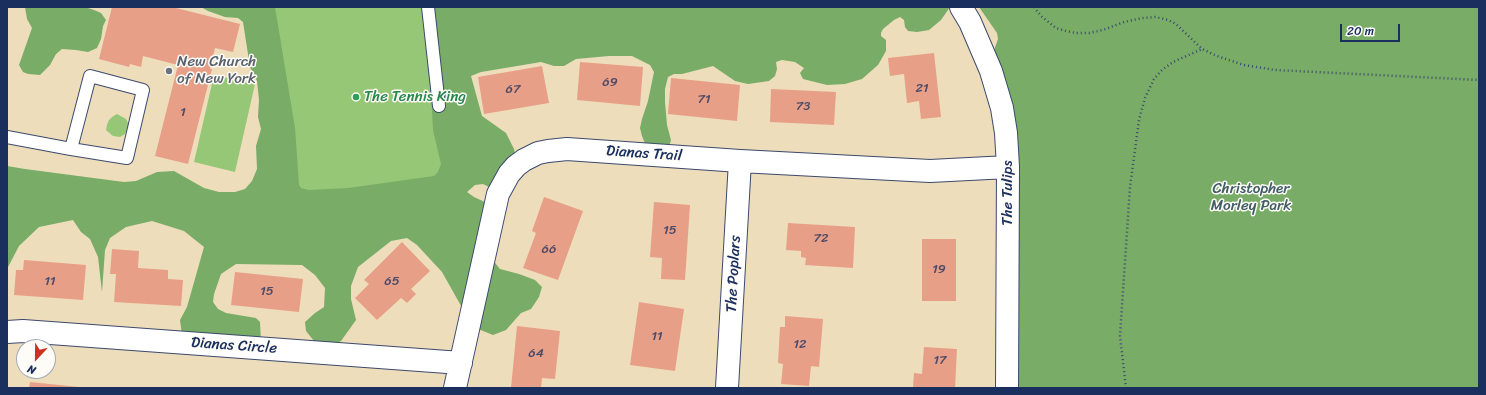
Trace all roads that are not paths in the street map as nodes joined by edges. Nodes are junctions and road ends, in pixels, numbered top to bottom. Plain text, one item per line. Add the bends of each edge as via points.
1 (428, 7) edge
2 (961, 7) edge
3 (439, 106) dead end
4 (7, 137) edge
5 (71, 149) junction
6 (740, 161) junction
7 (1008, 167) junction
8 (7, 332) edge
9 (461, 363) junction
10 (455, 388) edge
11 (727, 388) edge
12 (1007, 388) edge

1 - 3 lane
2 - 7 street, The Tulips via 970,22 997,89 1006,133
4 - 5 lane
5 - 5 lane via 127,158 143,90 90,76
6 - 7 street, Dianas Trail via 930,171
6 - 9 street, Dianas Trail via 562,150 548,150 524,160 509,174 498,194
6 - 11 street, The Poplars
7 - 12 street, The Tulips
8 - 9 street, Dianas Circle via 23,331
9 - 10 street, Dianas Trail

